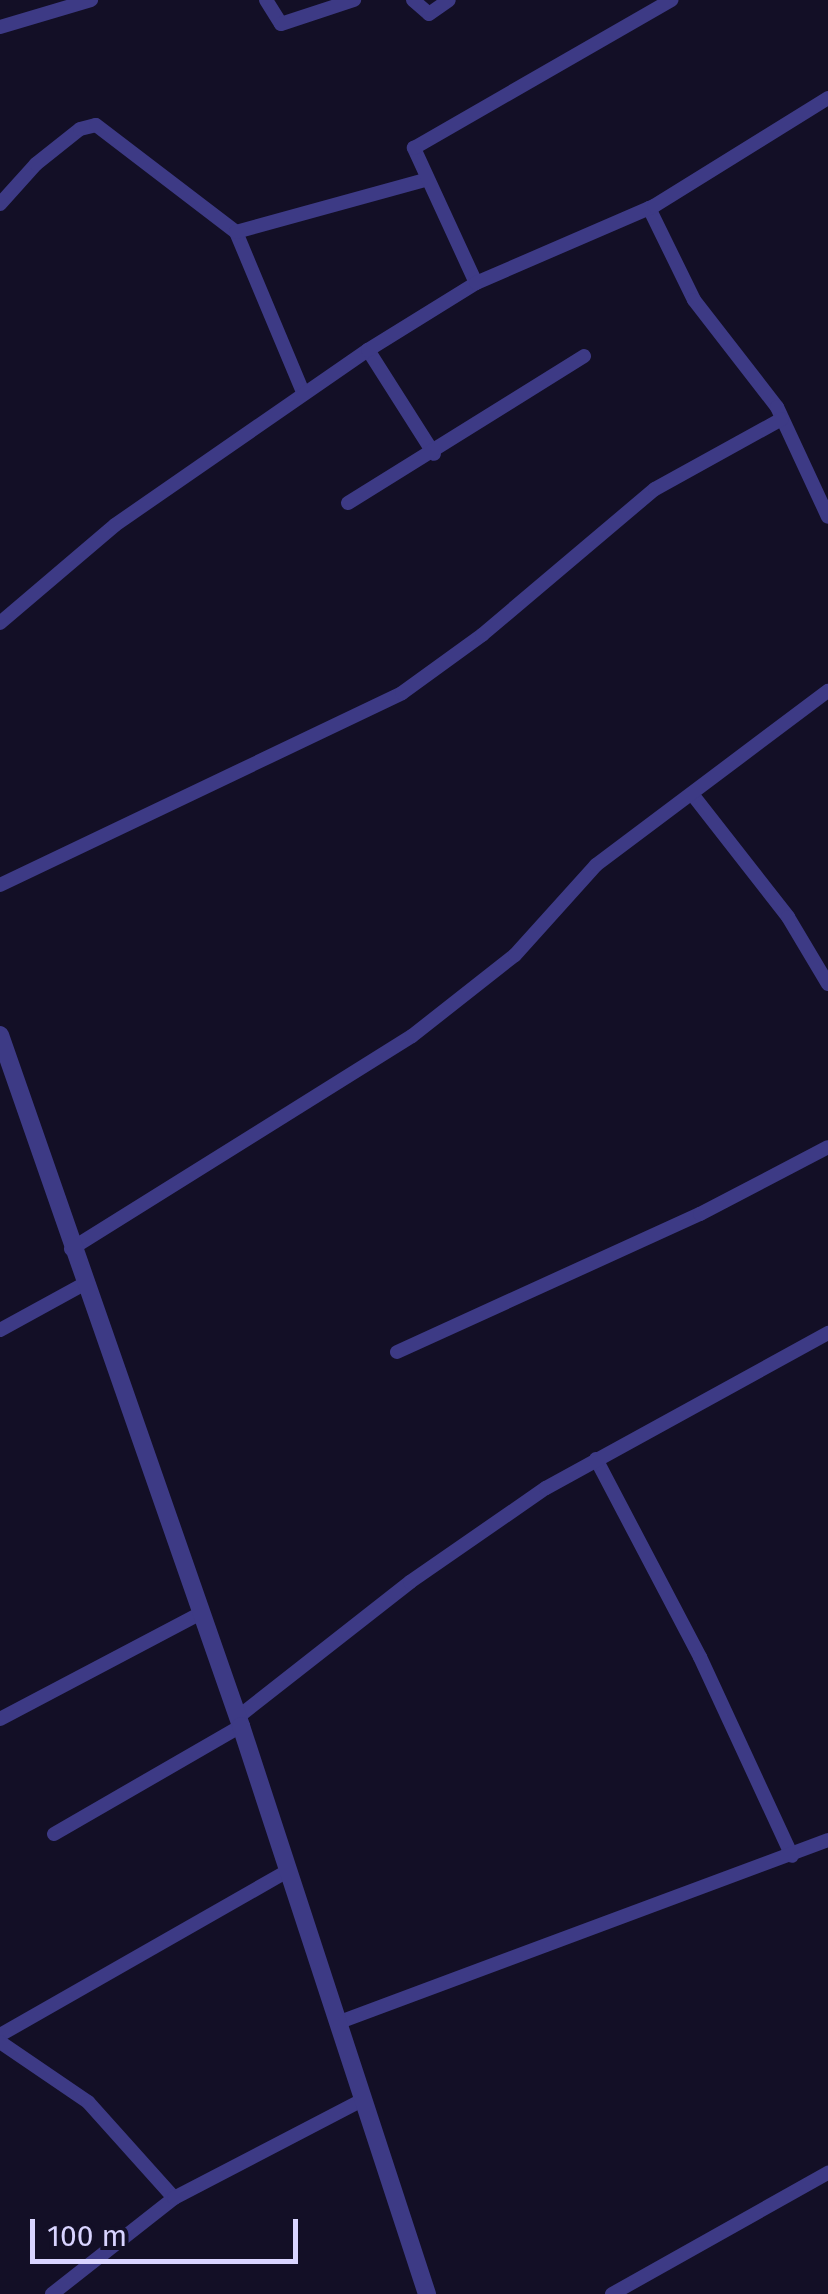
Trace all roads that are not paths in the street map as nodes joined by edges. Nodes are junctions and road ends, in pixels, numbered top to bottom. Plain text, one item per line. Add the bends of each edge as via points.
1 (91, 0) edge
2 (266, 0) edge
3 (354, 0) edge
4 (413, 0) edge
5 (450, 0) edge
6 (671, 0) edge
7 (0, 27) edge
8 (828, 98) edge
9 (425, 180) junction
10 (0, 204) edge
11 (649, 208) junction
12 (236, 232) junction
13 (476, 283) junction
14 (368, 350) junction
15 (584, 356) dead end
16 (303, 392) junction
17 (782, 419) junction
18 (434, 454) junction
19 (348, 503) dead end
20 (828, 517) edge
21 (0, 623) edge
22 (828, 692) edge
23 (692, 794) junction
24 (0, 885) edge
25 (828, 984) edge
26 (0, 1035) edge
27 (828, 1146) edge
28 (71, 1249) junction
29 (84, 1284) junction
30 (0, 1330) edge
31 (828, 1333) edge
32 (397, 1352) dead end
33 (596, 1459) junction
34 (201, 1613) junction
35 (0, 1719) edge
36 (239, 1721) junction
37 (54, 1834) dead end
38 (828, 1840) edge
39 (792, 1856) junction
40 (288, 1870) junction
41 (337, 2023) junction
42 (0, 2039) edge
43 (362, 2100) junction
44 (828, 2173) edge
45 (174, 2198) junction
46 (52, 2294) edge
47 (427, 2294) edge
48 (612, 2294) edge

1 - 7 street
2 - 3 street via 281,24
4 - 5 street via 430,14
6 - 9 street via 419,142 414,158
8 - 11 street
9 - 12 street
9 - 13 street
10 - 12 street via 36,164 80,129 96,125
11 - 13 street
11 - 17 street via 694,300
12 - 16 street
13 - 14 street
14 - 16 street
14 - 18 street
15 - 18 street
16 - 21 street via 115,525
17 - 20 street
17 - 24 street via 655,489 482,635 402,693
18 - 19 street
22 - 23 street
23 - 25 street via 788,916
23 - 28 street via 596,866 514,955 412,1036
26 - 28 street
27 - 32 street via 700,1214
28 - 29 street
29 - 30 street
29 - 34 street
31 - 33 street
33 - 36 street via 470,1538
33 - 39 street via 700,1657
34 - 35 street
34 - 36 street
36 - 37 street
36 - 40 street
38 - 39 street
39 - 41 street
40 - 41 street
40 - 42 street
41 - 43 street
42 - 45 street via 88,2102
43 - 45 street
43 - 47 street
44 - 48 street
45 - 46 street

